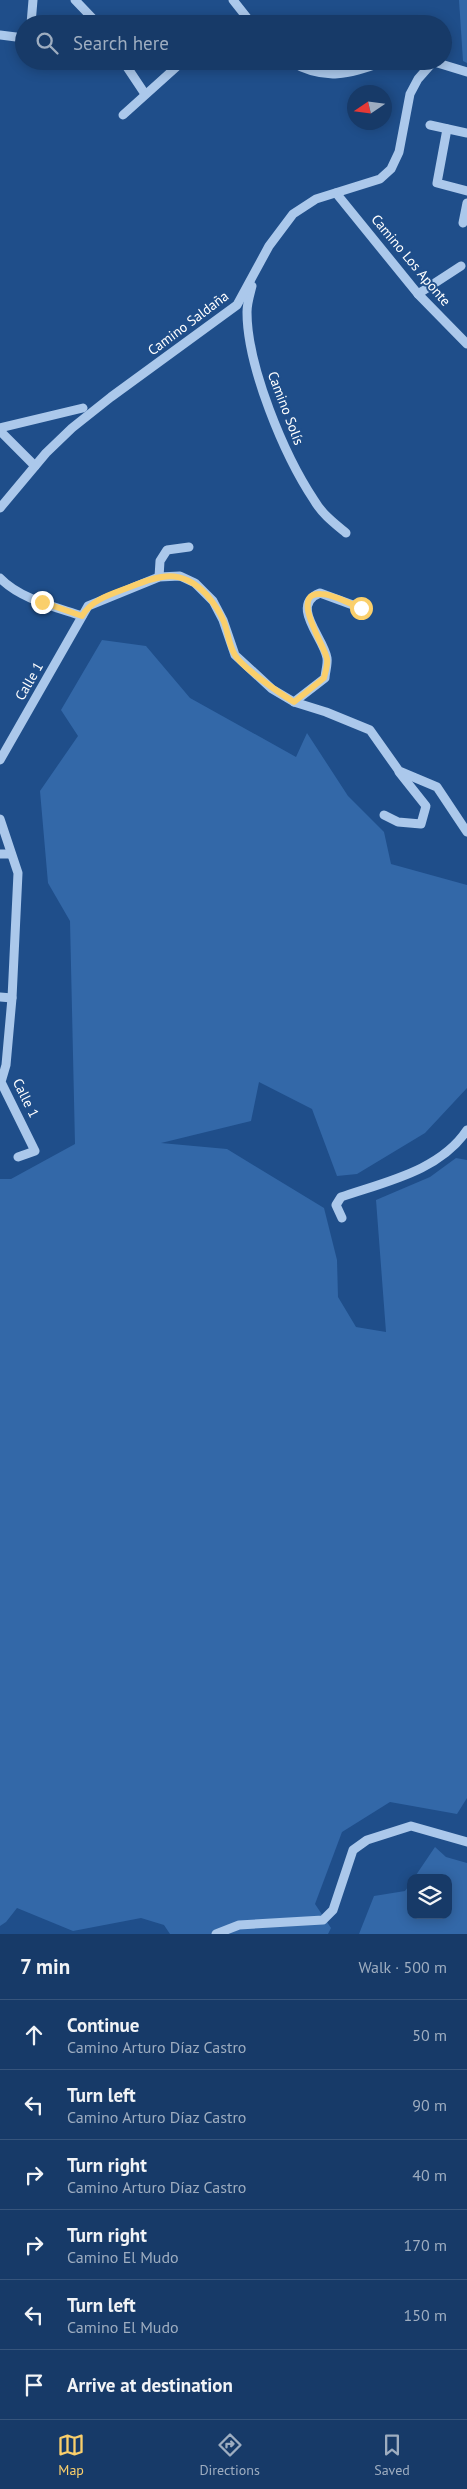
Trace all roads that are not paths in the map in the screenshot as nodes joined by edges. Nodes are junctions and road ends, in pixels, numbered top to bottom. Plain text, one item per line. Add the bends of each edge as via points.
1 (32, 0) edge
2 (76, 0) edge
3 (233, 0) edge
4 (31, 15) edge
5 (90, 15) edge
6 (245, 15) edge
7 (0, 35) edge
8 (15, 37) edge
9 (452, 67) edge
10 (129, 70) edge
11 (173, 70) edge
12 (311, 70) edge
13 (361, 70) edge
14 (425, 70) edge
15 (467, 72) edge
16 (145, 94) junction
17 (122, 115) dead end
18 (430, 125) dead end
19 (447, 129) junction
20 (467, 133) edge
21 (467, 191) edge
22 (336, 194) junction
23 (467, 204) edge
24 (463, 223) dead end
25 (461, 266) dead end
26 (254, 276) junction
27 (418, 294) junction
28 (467, 344) edge
29 (83, 408) dead end
30 (0, 430) edge
31 (36, 466) junction
32 (0, 508) edge
33 (346, 533) dead end
34 (189, 547) dead end
35 (159, 577) junction
36 (0, 578) edge
37 (361, 608) dead end
38 (82, 616) junction
39 (294, 702) junction
40 (0, 760) edge
41 (399, 771) junction
42 (384, 815) dead end
43 (0, 819) edge
44 (467, 832) edge
45 (0, 854) edge
46 (11, 854) junction
47 (0, 997) edge
48 (12, 998) junction
49 (0, 1082) edge
50 (467, 1130) edge
51 (18, 1157) dead end
52 (342, 1218) dead end
53 (467, 1842) edge
54 (216, 1934) edge

1 - 4 street
2 - 5 street
3 - 6 street
7 - 8 street
9 - 15 street
10 - 16 street
11 - 16 street
12 - 13 street via 321,74 351,74
14 - 22 street, Camino Saldaña via 410,94 399,152 391,169 380,179
16 - 17 street
18 - 19 street
19 - 20 street
19 - 21 street via 438,183
22 - 26 street, Camino Saldaña via 316,199 293,214 269,246
22 - 27 street, Camino Los Aponte
23 - 24 street
25 - 27 street
26 - 31 street, Camino Saldaña via 237,305 72,428
26 - 33 street, Camino Solís via 246,310 249,343 266,403 313,500
27 - 28 street, Camino Los Aponte
29 - 30 street
30 - 31 street
31 - 32 street, Camino Saldaña
34 - 35 street via 167,550 160,561
35 - 38 street, Calle 1 via 88,606
35 - 39 street via 180,576 195,583 213,601 235,655 272,689
36 - 38 street via 6,585 42,602
37 - 39 street via 320,593 312,596 307,604 308,616 327,658 324,678
38 - 40 street, Calle 1
39 - 41 street via 370,730
41 - 42 street via 426,806 421,824 398,822
41 - 44 street via 437,787
43 - 46 street, Calle 1
45 - 46 street
46 - 48 street, Calle 1 via 18,873
47 - 48 street
48 - 49 street, Calle 1 via 6,1065
49 - 51 street, Calle 1 via 35,1151
50 - 52 street via 460,1141 425,1167 341,1197 336,1205
53 - 54 street via 411,1826 367,1840 354,1850 333,1910 323,1920 239,1925

